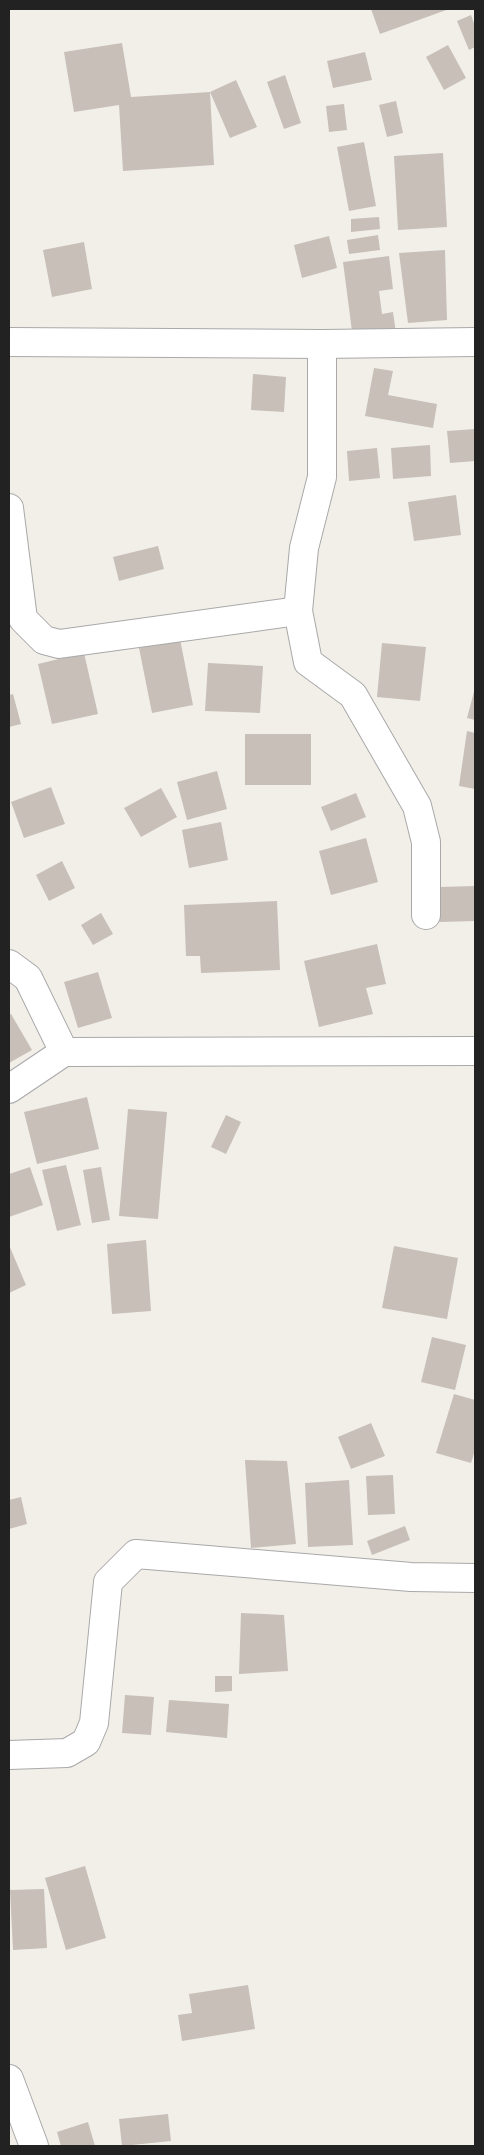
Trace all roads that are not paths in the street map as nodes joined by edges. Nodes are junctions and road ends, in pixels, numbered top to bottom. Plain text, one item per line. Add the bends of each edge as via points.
1 (9, 342) edge
2 (475, 342) edge
3 (322, 344) junction
4 (9, 508) edge
5 (298, 611) junction
6 (426, 915) dead end
7 (9, 964) edge
8 (475, 1051) edge
9 (64, 1052) junction
10 (9, 1089) edge
11 (475, 1578) edge
12 (9, 1755) edge
13 (9, 2079) edge
14 (34, 2146) edge

1 - 3 street
2 - 3 street
3 - 5 street via 322,477 304,548
4 - 5 street via 24,619 44,640 59,644
5 - 6 street via 308,662 353,694 417,806 426,842
7 - 9 street via 28,978
8 - 9 street
9 - 10 street
11 - 12 street via 411,1577 136,1554 108,1582 94,1722 86,1742 66,1752
13 - 14 street

